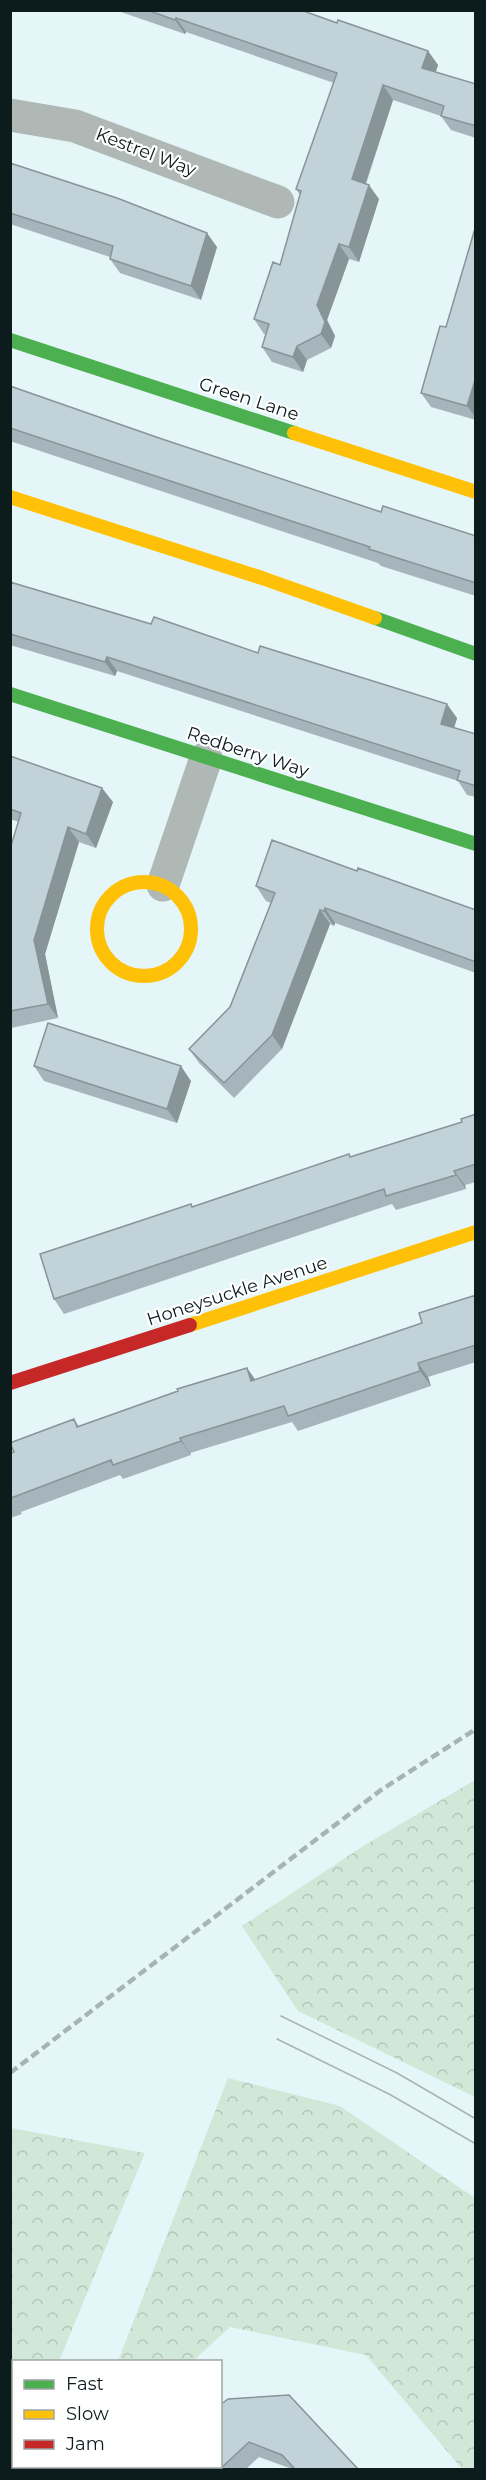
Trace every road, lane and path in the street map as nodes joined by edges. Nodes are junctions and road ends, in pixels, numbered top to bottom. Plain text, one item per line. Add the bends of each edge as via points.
1 (10, 115) edge
2 (278, 202) dead end
3 (10, 340) edge
4 (476, 492) edge
5 (10, 498) edge
6 (476, 654) edge
7 (10, 694) edge
8 (206, 758) junction
9 (476, 844) edge
10 (163, 885) junction
11 (476, 1232) edge
12 (10, 1383) edge

1 - 2 street, Kestrel Way via 75,126
3 - 4 street, Green Lane
5 - 6 street via 262,578
7 - 8 street, Redberry Way
8 - 9 street, Redberry Way
8 - 10 street
10 - 10 street via 143,881 124,885 108,896 98,914 96,933 102,953 116,967 134,975 154,975 172,967 186,952 191,934 189,914 179,897
11 - 12 street, Honeysuckle Avenue

